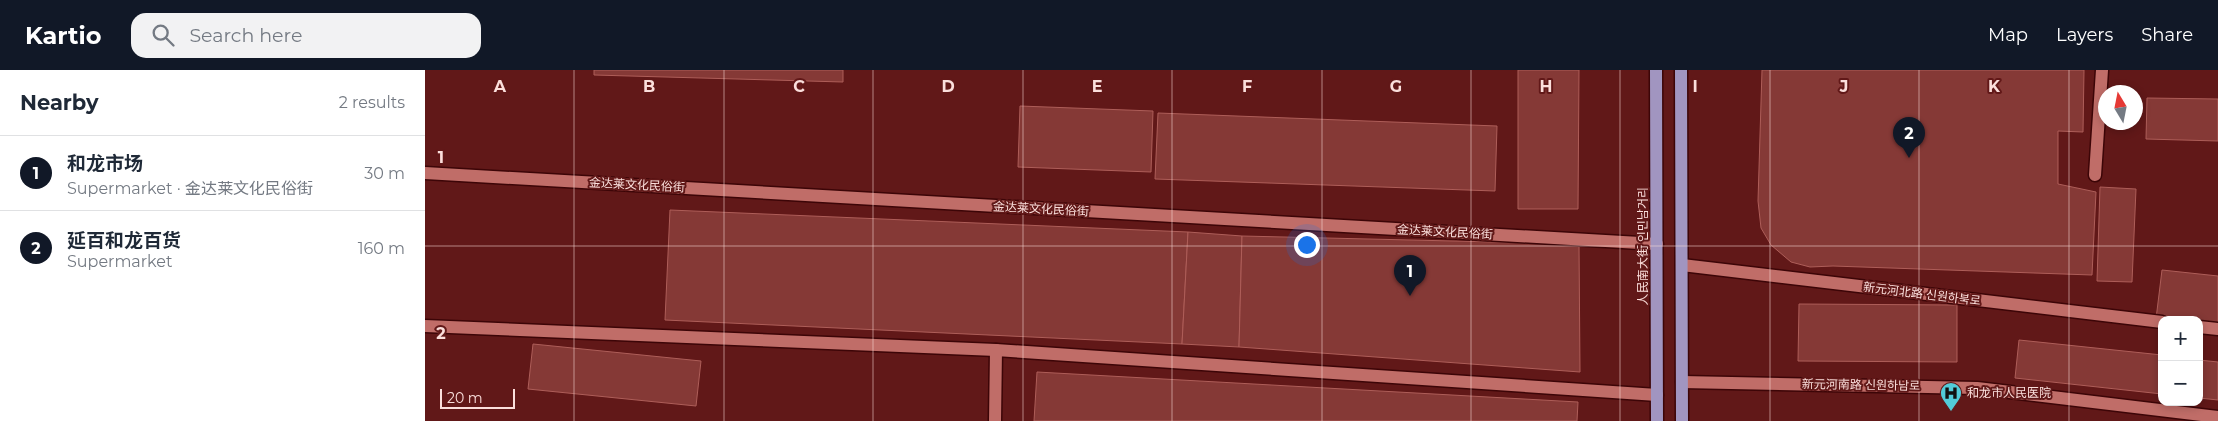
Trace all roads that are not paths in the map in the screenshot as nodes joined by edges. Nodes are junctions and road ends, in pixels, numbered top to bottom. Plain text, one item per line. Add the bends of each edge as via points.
1 (1656, 70) edge
2 (1681, 70) edge
3 (2102, 70) edge
4 (425, 173) edge
5 (2095, 175) dead end
6 (1657, 244) junction
7 (1681, 265) junction
8 (2158, 322) edge
9 (425, 326) edge
10 (2203, 327) edge
11 (2218, 329) edge
12 (996, 350) junction
13 (1682, 382) junction
14 (1657, 395) junction
15 (2218, 416) edge
16 (995, 421) edge
17 (1657, 421) edge
18 (1682, 421) edge

1 - 6 main road, 人民南大街 인민남거리
2 - 7 main road
3 - 5 street
4 - 6 street, 金达莱文化民俗街
6 - 14 main road, 人民南大街 인민남거리
7 - 8 street, 新元河北路 신원하북로
7 - 13 main road
9 - 12 street
10 - 11 street
12 - 14 street
12 - 16 street
13 - 15 street, 新元河南路 신원하남로 via 1977,388
13 - 18 main road
14 - 17 main road, 人民南大街 인민남거리

